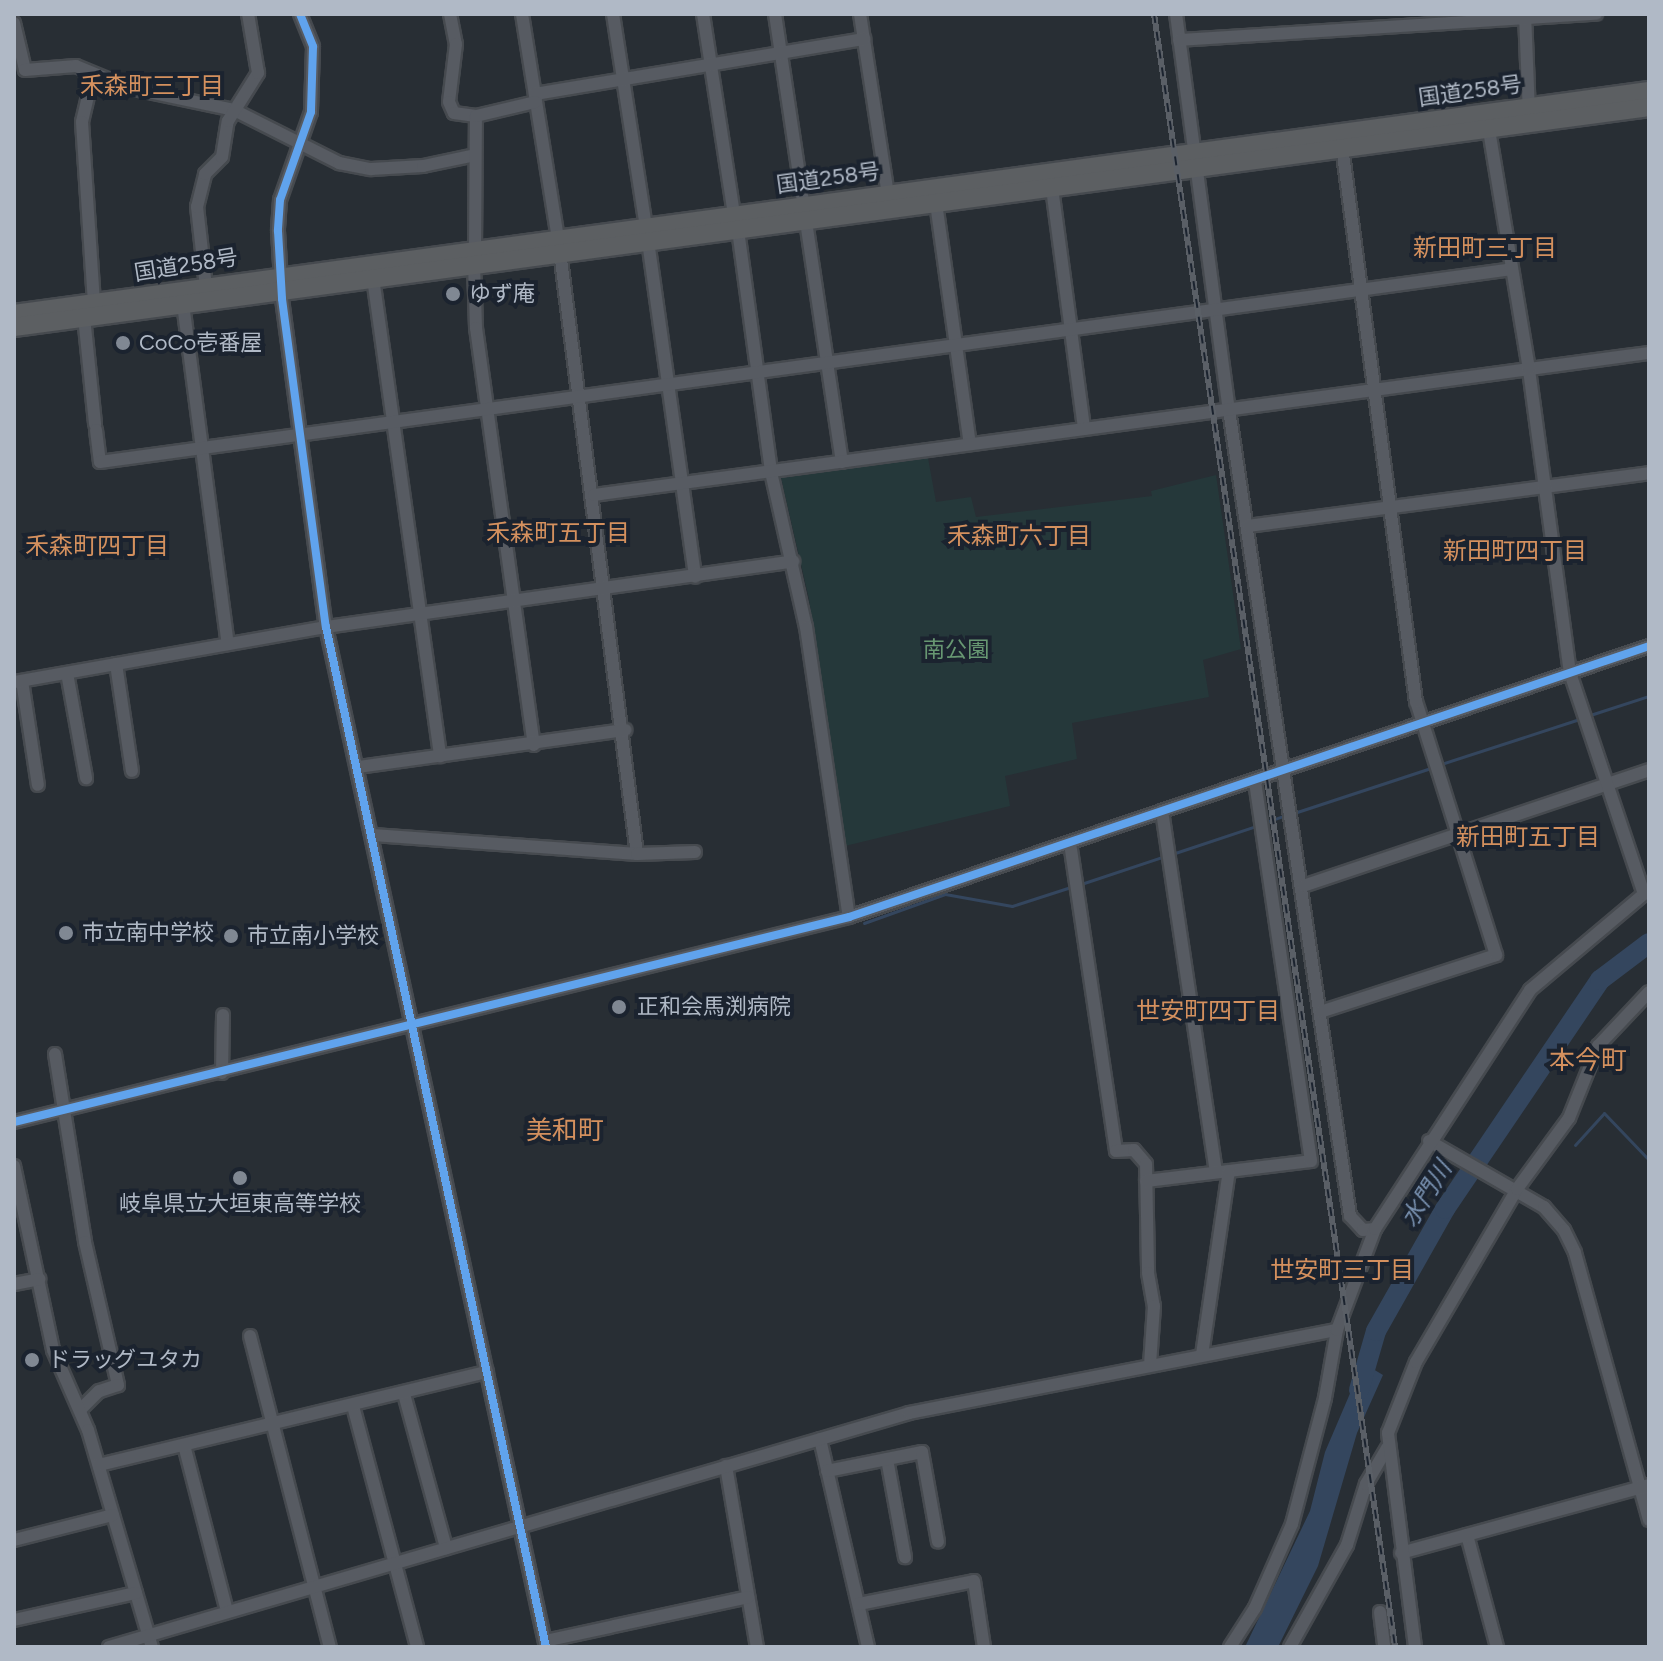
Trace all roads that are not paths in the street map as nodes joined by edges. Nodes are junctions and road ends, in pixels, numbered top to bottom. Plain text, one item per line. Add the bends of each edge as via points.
1 (248, 14) edge
2 (300, 14) edge
3 (450, 14) edge
4 (522, 14) edge
5 (613, 14) edge
6 (703, 14) edge
7 (775, 14) edge
8 (860, 14) edge
9 (1176, 14) edge
10 (1596, 14) edge
11 (1525, 16) edge
12 (1353, 20) edge
13 (14, 23) edge
14 (864, 39) junction
15 (1179, 40) junction
16 (781, 53) junction
17 (711, 65) junction
18 (93, 75) junction
19 (623, 80) junction
20 (1649, 91) edge
21 (535, 98) junction
22 (1649, 107) edge
23 (234, 110) junction
24 (1529, 115) junction
25 (476, 116) junction
26 (1489, 129) junction
27 (298, 141) junction
28 (1342, 147) junction
29 (475, 155) junction
30 (1196, 159) junction
31 (1052, 188) junction
32 (888, 194) junction
33 (936, 203) junction
34 (808, 212) junction
35 (736, 222) junction
36 (647, 234) junction
37 (559, 246) junction
38 (474, 257) junction
39 (1512, 269) junction
40 (373, 278) junction
41 (281, 283) junction
42 (206, 287) junction
43 (1361, 291) junction
44 (183, 304) junction
45 (89, 310) junction
46 (1216, 310) junction
47 (14, 314) edge
48 (14, 327) edge
49 (1071, 329) junction
50 (956, 346) junction
51 (1649, 353) edge
52 (829, 363) junction
53 (1529, 369) junction
54 (757, 372) junction
55 (669, 383) junction
56 (1374, 389) junction
57 (580, 397) junction
58 (487, 410) junction
59 (1229, 410) junction
60 (392, 422) junction
61 (1084, 429) junction
62 (300, 434) junction
63 (970, 444) junction
64 (202, 447) junction
65 (842, 462) junction
66 (771, 472) junction
67 (1649, 473) edge
68 (682, 483) junction
69 (1544, 486) junction
70 (594, 495) junction
71 (1390, 508) junction
72 (1248, 526) junction
73 (793, 561) junction
74 (695, 577) junction
75 (607, 589) junction
76 (513, 603) junction
77 (419, 615) junction
78 (326, 627) junction
79 (228, 644) junction
80 (1649, 646) edge
81 (116, 664) junction
82 (67, 673) junction
83 (1570, 673) junction
84 (18, 681) edge
85 (1420, 723) junction
86 (625, 730) junction
87 (534, 745) junction
88 (440, 756) junction
89 (358, 767) junction
90 (1286, 770) junction
91 (1649, 770) edge
92 (132, 771) dead end
93 (86, 778) dead end
94 (1255, 780) junction
95 (1608, 784) junction
96 (38, 785) dead end
97 (1162, 811) junction
98 (373, 835) junction
99 (1456, 835) junction
100 (1070, 843) junction
101 (695, 852) dead end
102 (637, 854) junction
103 (1645, 875) edge
104 (1303, 886) junction
105 (849, 917) junction
106 (1649, 992) edge
107 (1320, 1012) junction
108 (223, 1015) dead end
109 (413, 1025) junction
110 (55, 1054) dead end
111 (222, 1073) junction
112 (64, 1110) junction
113 (14, 1122) edge
114 (1432, 1141) junction
115 (14, 1166) edge
116 (1222, 1172) junction
117 (1146, 1181) junction
118 (1513, 1186) junction
119 (1375, 1229) junction
120 (40, 1279) junction
121 (14, 1284) edge
122 (1337, 1330) junction
123 (250, 1336) dead end
124 (1202, 1355) junction
125 (1150, 1365) junction
126 (487, 1372) junction
127 (404, 1394) junction
128 (353, 1406) junction
129 (80, 1410) junction
130 (272, 1425) junction
131 (820, 1439) junction
132 (184, 1445) junction
133 (1387, 1448) junction
134 (887, 1459) junction
135 (99, 1465) junction
136 (726, 1466) junction
137 (827, 1471) junction
138 (1644, 1486) edge
139 (113, 1515) junction
140 (1649, 1520) edge
141 (521, 1526) junction
142 (1467, 1535) junction
143 (14, 1540) edge
144 (938, 1542) dead end
145 (446, 1548) junction
146 (1401, 1553) junction
147 (905, 1557) dead end
148 (393, 1564) junction
149 (316, 1586) junction
150 (136, 1593) junction
151 (748, 1597) junction
152 (859, 1604) junction
153 (227, 1611) junction
154 (1380, 1612) dead end
155 (14, 1620) edge
156 (151, 1641) edge
157 (545, 1645) edge
158 (109, 1647) edge
159 (330, 1647) edge
160 (417, 1647) edge
161 (757, 1647) edge
162 (868, 1647) edge
163 (984, 1647) edge
164 (1230, 1647) edge
165 (1290, 1647) edge
166 (1384, 1647) edge
167 (1415, 1647) edge
168 (1497, 1647) edge

1 - 23 street via 258,73
2 - 27 street via 313,47 311,112
3 - 25 street via 456,44 449,102 454,113
4 - 21 street
5 - 19 street
6 - 17 street
7 - 16 street
8 - 14 street
9 - 15 street
10 - 11 street
11 - 12 street
11 - 24 street
12 - 15 street
13 - 18 street via 25,70 76,66
14 - 16 street
14 - 32 street
15 - 30 street
16 - 17 street
16 - 34 street
17 - 19 street
17 - 35 street
18 - 23 street
18 - 45 street via 82,122
19 - 21 street
19 - 36 street
20 - 24 highway, 国道258号
21 - 25 street
21 - 37 street
22 - 24 highway, 国道258号
23 - 27 street
23 - 42 street via 222,157 205,174 197,207
24 - 26 highway, 国道258号
24 - 30 highway, 国道258号
25 - 29 street
26 - 28 highway, 国道258号
26 - 39 street
27 - 29 street via 339,163 371,169
27 - 41 street via 280,200
28 - 30 highway, 国道258号
28 - 43 street
29 - 38 street
30 - 31 highway, 国道258号
30 - 32 highway, 国道258号
30 - 46 street
31 - 33 highway, 国道258号
31 - 49 street
32 - 34 highway, 国道258号
33 - 34 highway, 国道258号
33 - 50 street
34 - 35 highway, 国道258号
34 - 52 street
35 - 36 highway, 国道258号
35 - 54 street
36 - 37 highway, 国道258号
36 - 55 street
37 - 38 highway, 国道258号
37 - 57 street
38 - 40 highway, 国道258号
38 - 41 highway, 国道258号
38 - 58 street
39 - 43 street
39 - 53 street
40 - 41 highway, 国道258号
40 - 60 street
41 - 42 highway, 国道258号
41 - 44 highway, 国道258号
41 - 62 street
42 - 45 highway, 国道258号
43 - 46 street
43 - 56 street
44 - 45 highway, 国道258号
44 - 64 street
45 - 47 highway, 国道258号
45 - 48 highway, 国道258号
45 - 64 street via 100,462
46 - 49 street
46 - 59 street
49 - 50 street
49 - 61 street
50 - 52 street
50 - 63 street
51 - 53 street
52 - 54 street
52 - 65 street
53 - 56 street
53 - 69 street
54 - 55 street
54 - 66 street
55 - 57 street
55 - 68 street
56 - 59 street
56 - 71 street
57 - 58 street
57 - 70 street
58 - 60 street
58 - 76 street
59 - 61 street
59 - 72 street
60 - 62 street
60 - 77 street
61 - 63 street
62 - 64 street
62 - 78 street
63 - 65 street
64 - 79 street
65 - 66 street
66 - 68 street
66 - 73 street
67 - 69 street
68 - 70 street
68 - 74 street
69 - 71 street
69 - 83 street
70 - 75 street
71 - 72 street
71 - 85 street
72 - 90 street
73 - 74 street
73 - 105 street
74 - 75 street
75 - 76 street
75 - 86 street
76 - 77 street
76 - 87 street
77 - 78 street
77 - 88 street
78 - 79 street
78 - 89 street
79 - 81 street
80 - 83 street
81 - 82 street
81 - 92 street
82 - 84 street
82 - 93 street
83 - 85 street
83 - 95 street
84 - 96 street
85 - 90 street
85 - 99 street
86 - 87 street
86 - 102 street
87 - 88 street
88 - 89 street
89 - 98 street
90 - 94 street
90 - 104 street
91 - 95 street
94 - 97 street
94 - 116 street via 1311,1161
95 - 99 street
95 - 103 street
97 - 100 street
97 - 116 street
98 - 102 street
98 - 109 street
99 - 104 street
99 - 107 street via 1496,955
100 - 105 street
100 - 117 street via 1116,1151 1142,1154
101 - 102 street
103 - 114 street via 1644,894 1530,990
104 - 107 street
105 - 109 street
106 - 118 street via 1598,1046 1569,1118
107 - 119 street via 1350,1216 1363,1230
108 - 111 street
109 - 111 street
109 - 126 street
110 - 112 street
111 - 112 street
112 - 113 street
112 - 129 street via 85,1242 118,1385 99,1391
114 - 118 street
114 - 119 street
115 - 120 street
116 - 117 street
116 - 124 street
117 - 125 street via 1154,1306
118 - 133 street via 1416,1362
118 - 138 street via 1544,1207 1575,1253
119 - 122 street
120 - 121 street
120 - 129 street via 53,1350
122 - 124 street
122 - 164 street via 1292,1524 1255,1608
123 - 130 street
124 - 125 street
125 - 131 street via 963,1399
126 - 127 street
126 - 141 street
127 - 128 street
127 - 145 street
128 - 130 street
128 - 148 street
129 - 135 street
130 - 132 street
130 - 149 street
131 - 136 street
131 - 137 street
132 - 135 street
132 - 153 street
133 - 146 street
133 - 165 street via 1366,1484 1347,1545
134 - 137 street
134 - 144 street via 922,1452
134 - 147 street
135 - 139 street
136 - 141 street
136 - 151 street
137 - 152 street
138 - 140 street
138 - 142 street
139 - 143 street
139 - 150 street
141 - 145 street
141 - 157 street
142 - 146 street
142 - 168 street
145 - 148 street
146 - 167 street
148 - 149 street
148 - 160 street
149 - 153 street
149 - 159 street
150 - 155 street
150 - 156 street
151 - 157 street
151 - 161 street
152 - 162 street
152 - 163 street via 974,1581
153 - 156 street
154 - 166 street
156 - 158 street

